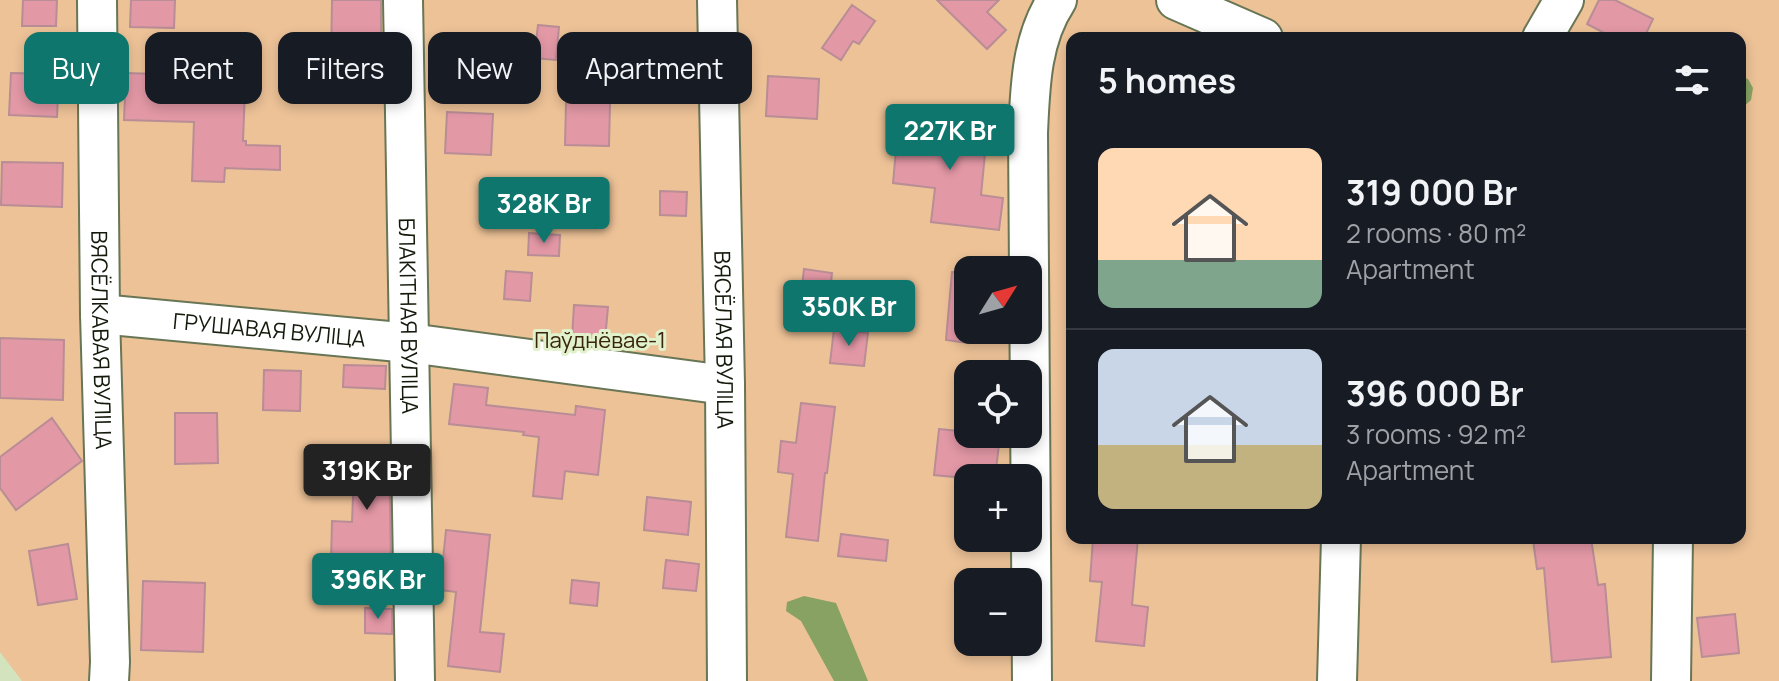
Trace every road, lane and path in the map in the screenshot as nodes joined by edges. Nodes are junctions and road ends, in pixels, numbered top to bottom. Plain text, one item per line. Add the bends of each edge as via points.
1 (97, 0) edge
2 (403, 0) edge
3 (717, 0) edge
4 (1057, 0) edge
5 (1176, 0) edge
6 (1564, 0) edge
7 (1249, 32) edge
8 (1545, 32) edge
9 (100, 314) junction
10 (410, 343) junction
11 (725, 385) junction
12 (1341, 544) edge
13 (1673, 544) edge
14 (109, 681) edge
15 (415, 681) edge
16 (727, 681) edge
17 (1032, 681) edge
18 (1337, 681) edge
19 (1671, 681) edge

1 - 9 lane, ВЯСЁЛКАВАЯ ВУЛІЦА
2 - 10 lane, БЛАКІТНАЯ ВУЛІЦА
3 - 11 lane, ВЯСЁЛАЯ ВУЛІЦА
4 - 17 lane via 1033,63 1028,133
5 - 7 lane
6 - 8 lane
9 - 10 lane, ГРУШАВАЯ ВУЛІЦА
9 - 14 lane, ВЯСЁЛКАВАЯ ВУЛІЦА
10 - 11 lane, ГРУШАВАЯ ВУЛІЦА
10 - 15 lane, БЛАКІТНАЯ ВУЛІЦА
11 - 16 lane, ВЯСЁЛАЯ ВУЛІЦА
12 - 18 lane
13 - 19 lane

